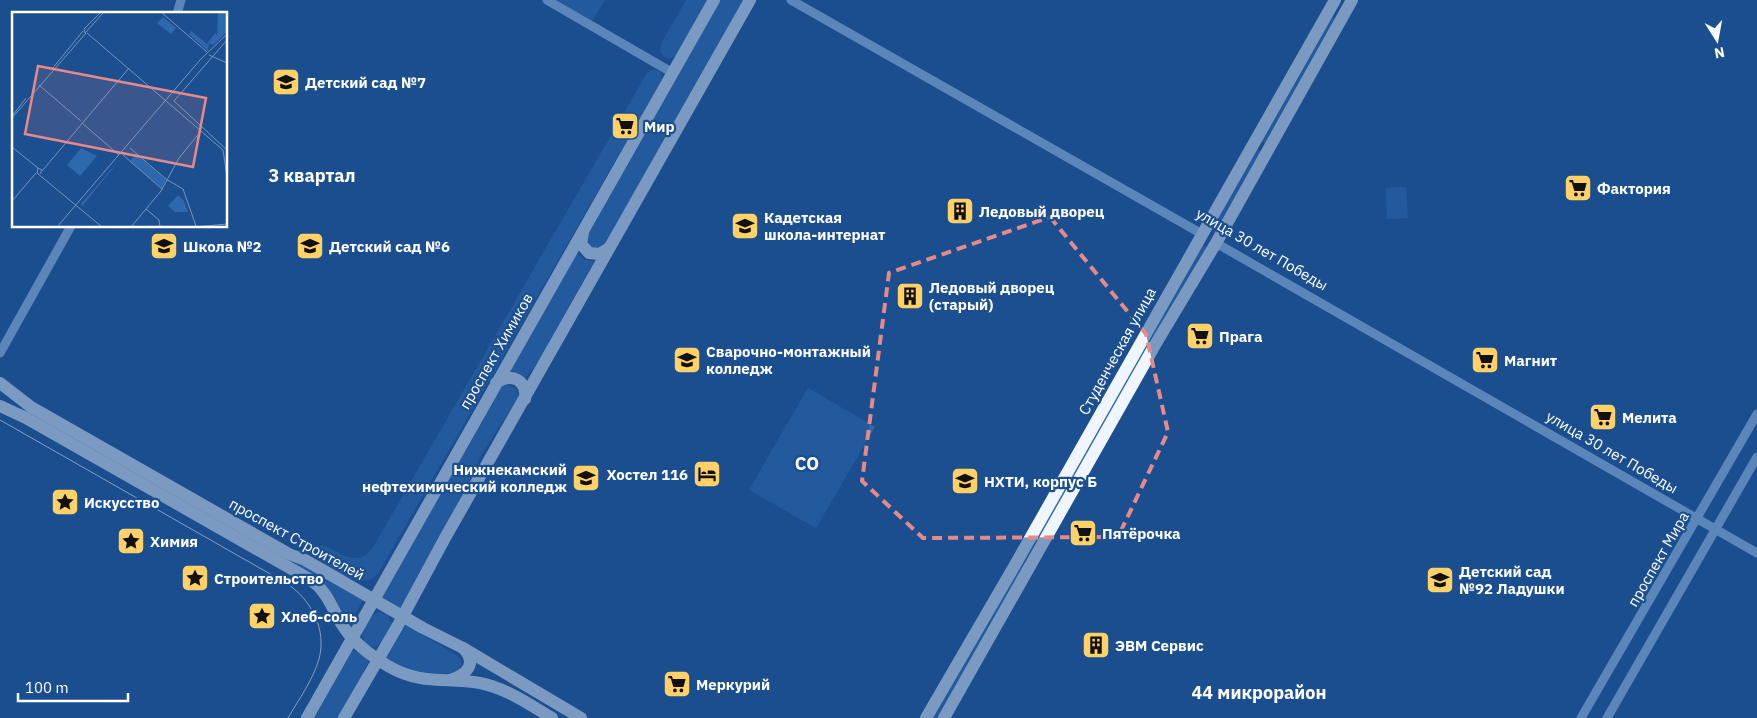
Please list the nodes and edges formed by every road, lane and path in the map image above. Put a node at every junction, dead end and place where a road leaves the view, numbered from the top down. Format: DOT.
graph roads {
  1 [pos="548,0"];
  2 [pos="714,0"];
  3 [pos="750,0"];
  4 [pos="791,0"];
  5 [pos="1335,0"];
  6 [pos="1352,0"];
  7 [pos="1326,17"];
  8 [pos="1338,24"];
  9 [pos="673,73"];
  10 [pos="1256,138"];
  11 [pos="1270,144"];
  12 [pos="70,228"];
  13 [pos="582,232"];
  14 [pos="1202,234"];
  15 [pos="1216,243"];
  16 [pos="610,247"];
  17 [pos="0,353"];
  18 [pos="496,383"];
  19 [pos="2,384"];
  20 [pos="524,399"];
  21 [pos="0,405"];
  22 [pos="1757,414"];
  23 [pos="1757,457"];
  24 [pos="1697,519"];
  25 [pos="1715,529"];
  26 [pos="1027,544"];
  27 [pos="1039,550"];
  28 [pos="1757,553"];
  29 [pos="1019,558"];
  30 [pos="1032,563"];
  31 [pos="374,600"];
  32 [pos="403,616"];
  33 [pos="352,638"];
  34 [pos="463,648"];
  35 [pos="378,659"];
  36 [pos="501,671"];
  37 [pos="405,674"];
  38 [pos="446,681"];
  39 [pos="366,682"];
  40 [pos="493,686"];
  41 [pos="307,718"];
  42 [pos="344,718"];
  43 [pos="552,718"];
  44 [pos="581,718"];
  45 [pos="926,718"];
  46 [pos="944,718"];
  47 [pos="1581,718"];
  48 [pos="1607,718"];
  1 -- 9 [label="street"];
  2 -- 9 [label="main road, проспект Химиков"];
  3 -- 16 [label="main road"];
  4 -- 14 [label="street, улица 30 лет Победы"];
  5 -- 7 [label="main road, Студенческая улица"];
  6 -- 8 [label="main road, Студенческая улица"];
  7 -- 8 [label="main road"];
  7 -- 10 [label="main road, Студенческая улица"];
  8 -- 11 [label="main road, Студенческая улица"];
  9 -- 13 [label="main road, проспект Химиков"];
  10 -- 11 [label="main road"];
  10 -- 14 [label="main road, Студенческая улица"];
  11 -- 15 [label="main road, Студенческая улица"];
  12 -- 17 [label="street"];
  13 -- 16 [label="main road"];
  13 -- 18 [label="main road, проспект Химиков"];
  14 -- 15 [label="main road, улица 30 лет Победы"];
  14 -- 26 [label="main road, Студенческая улица"];
  15 -- 24 [label="street, улица 30 лет Победы"];
  15 -- 27 [label="main road, Студенческая улица"];
  16 -- 20 [label="main road"];
  18 -- 20 [label="main road"];
  18 -- 31 [label="main road, проспект Химиков"];
  19 -- 21 [label="main road"];
  19 -- 31 [label="main road, проспект Строителей"];
  20 -- 32 [label="main road"];
  21 -- 33 [label="main road, проспект Строителей"];
  22 -- 24 [label="street, проспект Мира"];
  23 -- 25 [label="street"];
  24 -- 25 [label="street, улица 30 лет Победы"];
  24 -- 47 [label="street, проспект Мира"];
  25 -- 28 [label="street, улица 30 лет Победы"];
  25 -- 48 [label="street"];
  26 -- 27 [label="main road"];
  26 -- 29 [label="main road, Студенческая улица"];
  27 -- 30 [label="main road, Студенческая улица"];
  29 -- 30 [label="main road"];
  29 -- 45 [label="main road, Студенческая улица"];
  30 -- 46 [label="main road, Студенческая улица"];
  31 -- 32 [label="main road, проспект Строителей"];
  31 -- 33 [label="main road, проспект Химиков"];
  32 -- 34 [label="main road, проспект Строителей"];
  32 -- 35 [label="main road"];
  33 -- 35 [label="main road, проспект Строителей"];
  33 -- 41 [label="main road, проспект Химиков"];
  34 -- 36 [label="main road, проспект Строителей"];
  34 -- 38 [label="main road"];
  35 -- 37 [label="main road, проспект Строителей"];
  35 -- 39 [label="main road"];
  36 -- 40 [label="main road"];
  36 -- 44 [label="main road, проспект Строителей"];
  37 -- 38 [label="main road, проспект Строителей"];
  37 -- 39 [label="main road"];
  38 -- 40 [label="main road, проспект Строителей"];
  39 -- 42 [label="main road"];
  40 -- 43 [label="main road, проспект Строителей"];
}
